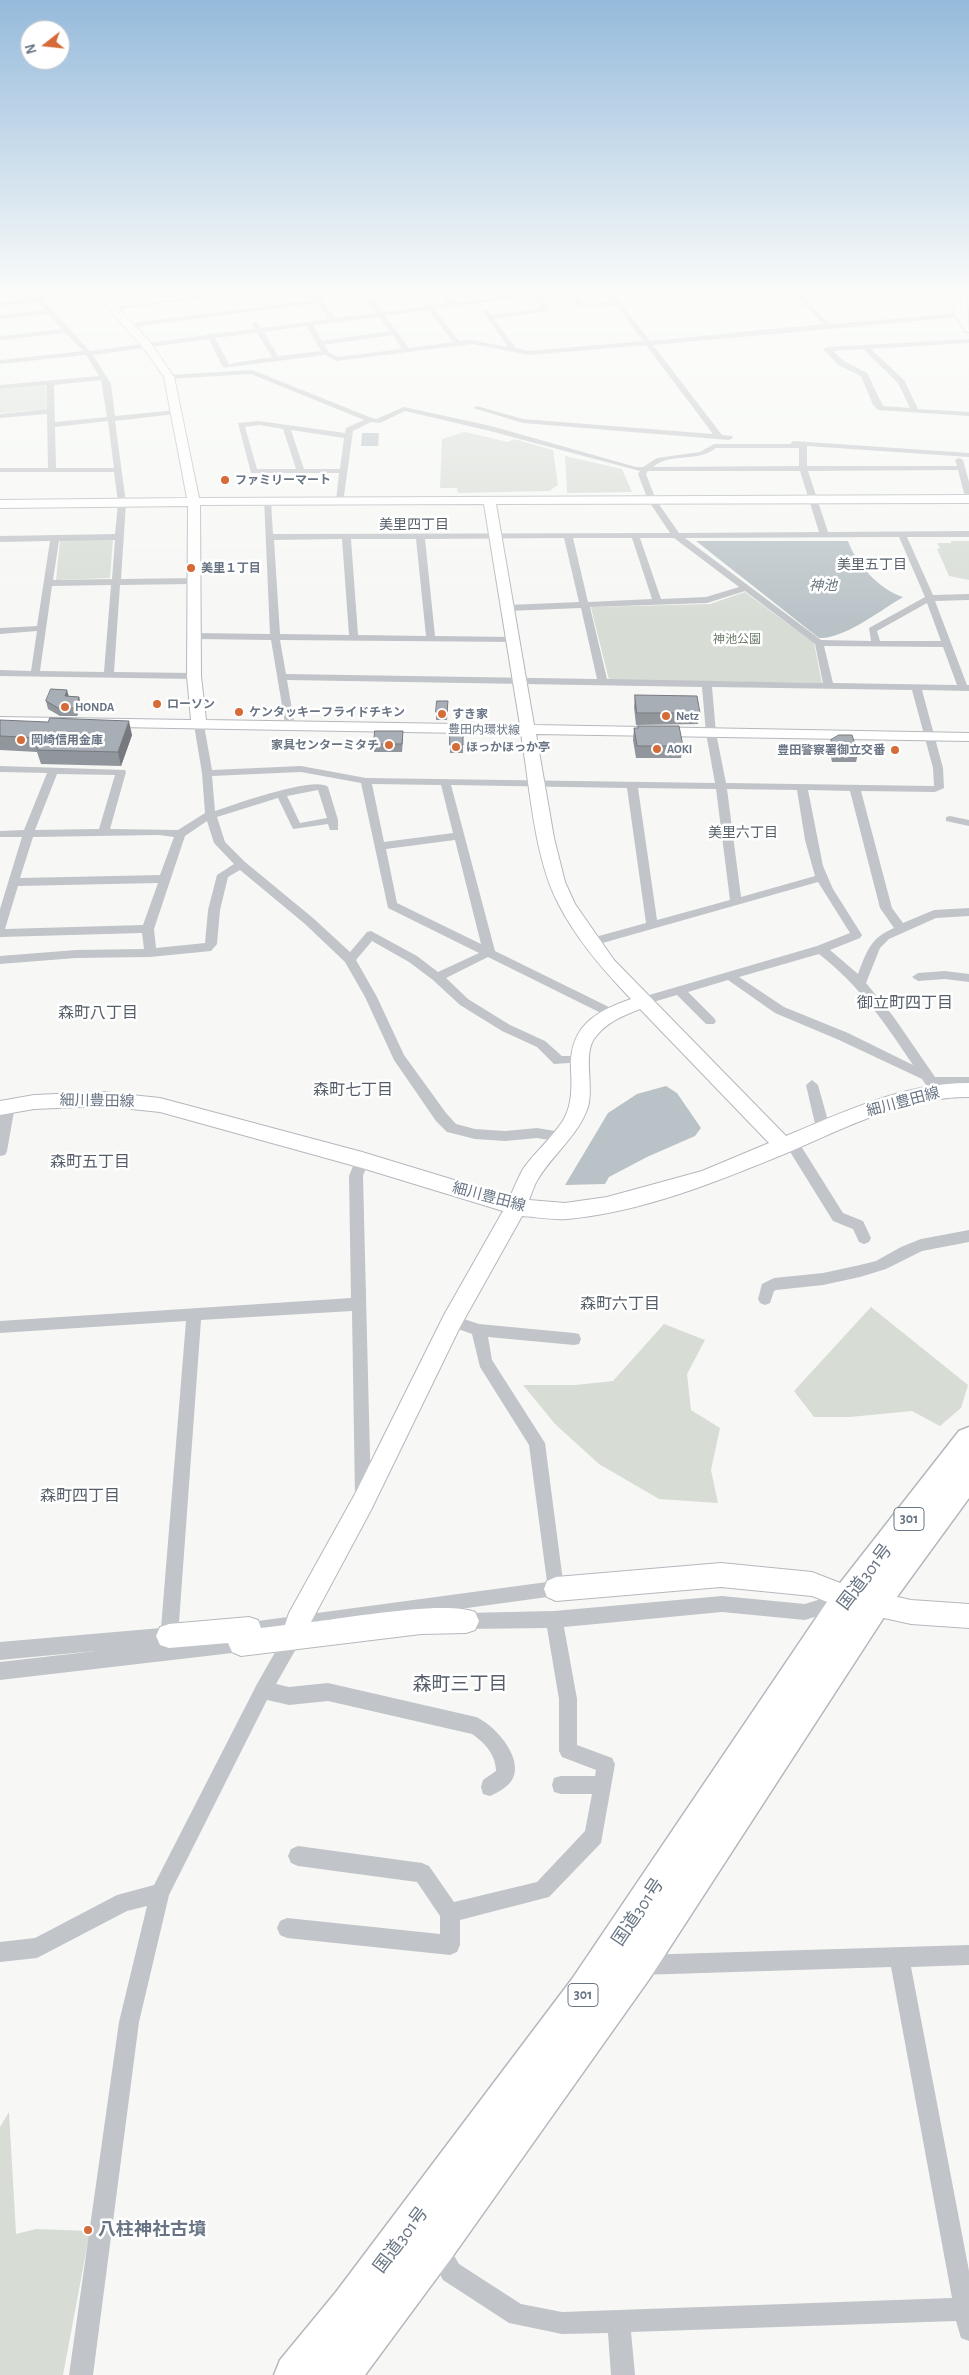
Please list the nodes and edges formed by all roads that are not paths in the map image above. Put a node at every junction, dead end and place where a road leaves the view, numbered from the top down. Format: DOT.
graph roads {
  1 [pos="51,401"];
  2 [pos="109,401"];
  3 [pos="174,401"];
  4 [pos="323,401"];
  5 [pos="692,401"];
  6 [pos="875,401"];
  7 [pos="910,401"];
  8 [pos="477,408"];
  9 [pos="51,411"];
  10 [pos="915,411"];
  11 [pos="176,412"];
  12 [pos="969,414"];
  13 [pos="0,416"];
  14 [pos="112,419"];
  15 [pos="370,420"];
  16 [pos="52,425"];
  17 [pos="286,426"];
  18 [pos="348,436"];
  19 [pos="719,437"];
  20 [pos="803,445"];
  21 [pos="958,454"];
  22 [pos="969,455"];
  23 [pos="961,468"];
  24 [pos="645,469"];
  25 [pos="803,469"];
  26 [pos="0,470"];
  27 [pos="52,470"];
  28 [pos="118,470"];
  29 [pos="301,471"];
  30 [pos="343,471"];
  31 [pos="969,498"];
  32 [pos="813,499"];
  33 [pos="489,500"];
  34 [pos="652,500"];
  35 [pos="194,501"];
  36 [pos="267,501"];
  37 [pos="340,501"];
  38 [pos="122,502"];
  39 [pos="0,504"];
  40 [pos="824,534"];
  41 [pos="902,534"];
  42 [pos="969,534"];
  43 [pos="635,535"];
  44 [pos="676,535"];
  45 [pos="346,536"];
  46 [pos="420,536"];
  47 [pos="494,536"];
  48 [pos="568,536"];
  49 [pos="119,537"];
  50 [pos="270,537"];
  51 [pos="55,538"];
  52 [pos="0,539"];
  53 [pos="194,581"];
  54 [pos="117,582"];
  55 [pos="49,583"];
  56 [pos="745,588"];
  57 [pos="969,597"];
  58 [pos="930,598"];
  59 [pos="657,602"];
  60 [pos="586,605"];
  61 [pos="508,608"];
  62 [pos="43,628"];
  63 [pos="0,630"];
  64 [pos="194,636"];
  65 [pos="275,638"];
  66 [pos="354,638"];
  67 [pos="431,640"];
  68 [pos="513,640"];
  69 [pos="819,643"];
  70 [pos="876,643"];
  71 [pos="947,644"];
  72 [pos="0,673"];
  73 [pos="36,673"];
  74 [pos="109,675"];
  75 [pos="194,676"];
  76 [pos="283,677"];
  77 [pos="520,681"];
  78 [pos="604,683"];
  79 [pos="707,684"];
  80 [pos="829,686"];
  81 [pos="916,687"];
  82 [pos="966,688"];
  83 [pos="1,724"];
  84 [pos="199,725"];
  85 [pos="290,727"];
  86 [pos="529,730"];
  87 [pos="711,733"];
  88 [pos="928,736"];
  89 [pos="969,737"];
  90 [pos="0,769"];
  91 [pos="53,771"];
  92 [pos="207,773"];
  93 [pos="366,781"];
  94 [pos="444,782"];
  95 [pos="535,783"];
  96 [pos="632,786"];
  97 [pos="722,787"];
  98 [pos="802,788"];
  99 [pos="855,789"];
  100 [pos="282,794"];
  101 [pos="210,815"];
  102 [pos="950,819"];
  103 [pos="969,823"];
  104 [pos="104,832"];
  105 [pos="0,834"];
  106 [pos="28,834"];
  107 [pos="180,834"];
  108 [pos="458,836"];
  109 [pos="380,846"];
  110 [pos="241,865"];
  111 [pos="164,878"];
  112 [pos="820,878"];
  113 [pos="15,882"];
  114 [pos="736,902"];
  115 [pos="969,912"];
  116 [pos="652,925"];
  117 [pos="0,928"];
  118 [pos="900,928"];
  119 [pos="148,929"];
  120 [pos="0,933"];
  121 [pos="592,942"];
  122 [pos="821,949"];
  123 [pos="489,951"];
  124 [pos="150,953"];
  125 [pos="0,960"];
  126 [pos="350,960"];
  127 [pos="730,976"];
  128 [pos="437,977"];
  129 [pos="918,977"];
  130 [pos="969,978"];
  131 [pos="860,984"];
  132 [pos="680,991"];
  133 [pos="643,1001"];
  134 [pos="611,1013"];
  135 [pos="710,1021"];
  136 [pos="580,1059"];
  137 [pos="927,1076"];
  138 [pos="969,1082"];
  139 [pos="812,1085"];
  140 [pos="969,1090"];
  141 [pos="4,1107"];
  142 [pos="824,1128"];
  143 [pos="562,1137"];
  144 [pos="787,1144"];
  145 [pos="0,1152"];
  146 [pos="362,1160"];
  147 [pos="516,1207"];
  148 [pos="969,1236"];
  149 [pos="864,1238"];
  150 [pos="765,1300"];
  151 [pos="359,1304"];
  152 [pos="194,1315"];
  153 [pos="452,1321"];
  154 [pos="0,1327"];
  155 [pos="479,1330"];
  156 [pos="574,1339"];
  157 [pos="969,1440"];
  158 [pos="969,1474"];
  159 [pos="363,1502"];
  160 [pos="556,1589"];
  161 [pos="861,1601"];
  162 [pos="969,1616"];
  163 [pos="554,1619"];
  164 [pos="466,1621"];
  165 [pos="296,1629"];
  166 [pos="169,1636"];
  167 [pos="245,1636"];
  168 [pos="0,1651"];
  169 [pos="0,1671"];
  170 [pos="263,1690"];
  171 [pos="603,1784"];
  172 [pos="561,1785"];
  173 [pos="490,1787"];
  174 [pos="298,1856"];
  175 [pos="160,1893"];
  176 [pos="450,1913"];
  177 [pos="287,1928"];
  178 [pos="0,1952"];
  179 [pos="969,1955"];
  180 [pos="899,1958"];
  181 [pos="636,1966"];
  182 [pos="436,2246"];
  183 [pos="968,2316"];
  184 [pos="619,2322"];
  185 [pos="81,2375"];
  186 [pos="295,2375"];
  187 [pos="339,2375"];
  188 [pos="623,2375"];
  1 -- 9 [label="street"];
  2 -- 14 [label="street"];
  3 -- 11 [label="street"];
  4 -- 15 [label="street"];
  5 -- 19 [label="street"];
  6 -- 10 [label="street"];
  7 -- 10 [label="street"];
  8 -- 19 [label="street"];
  9 -- 13 [label="street"];
  9 -- 16 [label="street"];
  10 -- 12 [label="street"];
  11 -- 14 [label="street"];
  11 -- 35 [label="street"];
  14 -- 16 [label="street"];
  14 -- 28 [label="street"];
  15 -- 18 [label="street"];
  15 -- 24 [label="street"];
  16 -- 27 [label="street"];
  17 -- 18 [label="street"];
  17 -- 29 [label="street"];
  17 -- 29 [label="street"];
  18 -- 30 [label="street"];
  19 -- 20 [label="street"];
  20 -- 21 [label="street"];
  20 -- 24 [label="street"];
  20 -- 25 [label="street"];
  21 -- 22 [label="street"];
  21 -- 23 [label="street"];
  23 -- 25 [label="street"];
  23 -- 31 [label="street"];
  24 -- 25 [label="street"];
  24 -- 34 [label="street"];
  25 -- 32 [label="street"];
  26 -- 27 [label="street"];
  27 -- 28 [label="street"];
  28 -- 38 [label="street"];
  29 -- 30 [label="street"];
  30 -- 37 [label="street"];
  31 -- 32 [label="street"];
  32 -- 34 [label="street"];
  32 -- 40 [label="street"];
  33 -- 34 [label="street"];
  33 -- 37 [label="street"];
  33 -- 47 [label="street"];
  34 -- 44 [label="street"];
  35 -- 36 [label="street"];
  35 -- 38 [label="street"];
  35 -- 53 [label="street"];
  36 -- 37 [label="street"];
  36 -- 50 [label="street"];
  38 -- 39 [label="street"];
  38 -- 49 [label="street"];
  40 -- 41 [label="street"];
  40 -- 44 [label="street"];
  41 -- 42 [label="street"];
  41 -- 58 [label="street"];
  43 -- 44 [label="street"];
  43 -- 48 [label="street"];
  43 -- 59 [label="street"];
  44 -- 56 [label="street"];
  45 -- 46 [label="street"];
  45 -- 50 [label="street"];
  45 -- 66 [label="street"];
  46 -- 47 [label="street"];
  46 -- 67 [label="street"];
  47 -- 48 [label="street"];
  47 -- 61 [label="street"];
  48 -- 60 [label="street"];
  49 -- 51 [label="street"];
  49 -- 54 [label="street"];
  50 -- 65 [label="street"];
  51 -- 52 [label="street"];
  51 -- 55 [label="street"];
  53 -- 54 [label="street"];
  53 -- 64 [label="street"];
  54 -- 55 [label="street"];
  54 -- 74 [label="street"];
  55 -- 62 [label="street"];
  56 -- 59 [label="street"];
  56 -- 69 [label="street"];
  57 -- 58 [label="street"];
  58 -- 70 [label="street"];
  58 -- 71 [label="street"];
  59 -- 60 [label="street"];
  60 -- 61 [label="street"];
  60 -- 78 [label="street"];
  61 -- 68 [label="street"];
  62 -- 63 [label="street"];
  62 -- 73 [label="street"];
  64 -- 65 [label="street"];
  64 -- 75 [label="street"];
  65 -- 66 [label="street"];
  65 -- 76 [label="street"];
  66 -- 67 [label="street"];
  67 -- 68 [label="street"];
  68 -- 77 [label="street"];
  69 -- 70 [label="street"];
  69 -- 80 [label="street"];
  70 -- 71 [label="street"];
  71 -- 82 [label="street"];
  72 -- 73 [label="street"];
  73 -- 74 [label="street"];
  74 -- 75 [label="street"];
  75 -- 84 [label="street"];
  76 -- 77 [label="street"];
  76 -- 85 [label="street"];
  77 -- 78 [label="street"];
  77 -- 86 [label="street"];
  78 -- 79 [label="street"];
  79 -- 80 [label="street"];
  79 -- 87 [label="street"];
  80 -- 81 [label="street"];
  81 -- 82 [label="street"];
  81 -- 88 [label="street"];
  83 -- 84 [label="street, 豊田内環状線"];
  84 -- 85 [label="street, 豊田内環状線"];
  84 -- 92 [label="street"];
  85 -- 86 [label="street, 豊田内環状線"];
  86 -- 87 [label="street, 豊田内環状線"];
  86 -- 95 [label="street"];
  87 -- 88 [label="street, 豊田内環状線"];
  87 -- 97 [label="street"];
  88 -- 89 [label="street, 豊田内環状線"];
  88 -- 99 [label="street"];
  90 -- 91 [label="street"];
  91 -- 104 [label="street"];
  91 -- 106 [label="street"];
  92 -- 93 [label="street"];
  92 -- 101 [label="street"];
  93 -- 94 [label="street"];
  93 -- 109 [label="street"];
  94 -- 95 [label="street"];
  94 -- 108 [label="street"];
  95 -- 96 [label="street"];
  95 -- 121 [label="street"];
  96 -- 97 [label="street"];
  96 -- 116 [label="street"];
  97 -- 98 [label="street"];
  97 -- 114 [label="street"];
  98 -- 99 [label="street"];
  98 -- 112 [label="street"];
  99 -- 118 [label="street"];
  100 -- 100 [label="street"];
  100 -- 101 [label="street"];
  101 -- 107 [label="street"];
  101 -- 110 [label="street"];
  102 -- 103 [label="street"];
  104 -- 106 [label="street"];
  104 -- 107 [label="street"];
  105 -- 106 [label="street"];
  106 -- 113 [label="street"];
  107 -- 111 [label="street"];
  108 -- 109 [label="street"];
  108 -- 123 [label="street"];
  109 -- 123 [label="street"];
  110 -- 124 [label="street"];
  110 -- 126 [label="street"];
  111 -- 113 [label="street"];
  111 -- 119 [label="street"];
  112 -- 114 [label="street"];
  112 -- 122 [label="street"];
  113 -- 117 [label="street"];
  114 -- 116 [label="street"];
  115 -- 118 [label="street"];
  116 -- 121 [label="street"];
  118 -- 131 [label="street"];
  119 -- 120 [label="street"];
  119 -- 124 [label="street"];
  121 -- 133 [label="street"];
  122 -- 127 [label="street"];
  122 -- 131 [label="street"];
  123 -- 128 [label="street"];
  123 -- 134 [label="street"];
  124 -- 125 [label="street"];
  126 -- 128 [label="street"];
  126 -- 143 [label="street"];
  127 -- 132 [label="street"];
  127 -- 137 [label="street"];
  128 -- 136 [label="street"];
  129 -- 130 [label="street"];
  131 -- 137 [label="street"];
  132 -- 133 [label="street"];
  132 -- 135 [label="street"];
  133 -- 134 [label="street"];
  133 -- 144 [label="street"];
  134 -- 136 [label="street"];
  136 -- 143 [label="street"];
  137 -- 138 [label="street"];
  139 -- 142 [label="street"];
  140 -- 142 [label="street, 細川豊田線"];
  141 -- 145 [label="street"];
  141 -- 146 [label="street, 細川豊田線"];
  142 -- 144 [label="street, 細川豊田線"];
  143 -- 147 [label="street"];
  144 -- 147 [label="street, 細川豊田線"];
  144 -- 149 [label="street"];
  146 -- 147 [label="street, 細川豊田線"];
  146 -- 151 [label="street"];
  147 -- 153 [label="street"];
  148 -- 150 [label="street"];
  151 -- 152 [label="street"];
  151 -- 159 [label="street"];
  152 -- 154 [label="street"];
  152 -- 166 [label="street"];
  153 -- 155 [label="street"];
  153 -- 159 [label="street"];
  155 -- 156 [label="street"];
  155 -- 160 [label="street"];
  157 -- 161 [label="highway, 国道301号 / 301"];
  158 -- 161 [label="highway, 国道301号 / 301"];
  159 -- 165 [label="street"];
  160 -- 161 [label="street"];
  160 -- 165 [label="street"];
  161 -- 162 [label="street"];
  161 -- 163 [label="street"];
  161 -- 181 [label="highway, 国道301号 / 301"];
  161 -- 186 [label="highway, 国道301号 / 301"];
  163 -- 164 [label="street"];
  163 -- 171 [label="street"];
  164 -- 165 [label="street"];
  165 -- 167 [label="street"];
  165 -- 170 [label="street"];
  166 -- 167 [label="street"];
  166 -- 168 [label="street"];
  167 -- 169 [label="street"];
  170 -- 173 [label="street"];
  170 -- 175 [label="street"];
  171 -- 172 [label="street"];
  171 -- 176 [label="street"];
  174 -- 176 [label="street"];
  175 -- 178 [label="street"];
  175 -- 185 [label="street"];
  176 -- 177 [label="street"];
  179 -- 180 [label="street"];
  180 -- 181 [label="street"];
  180 -- 183 [label="street"];
  181 -- 182 [label="highway, 国道301号 / 301"];
  182 -- 184 [label="street"];
  182 -- 187 [label="highway, 国道301号 / 301"];
  183 -- 184 [label="street"];
  184 -- 188 [label="street"];
}
